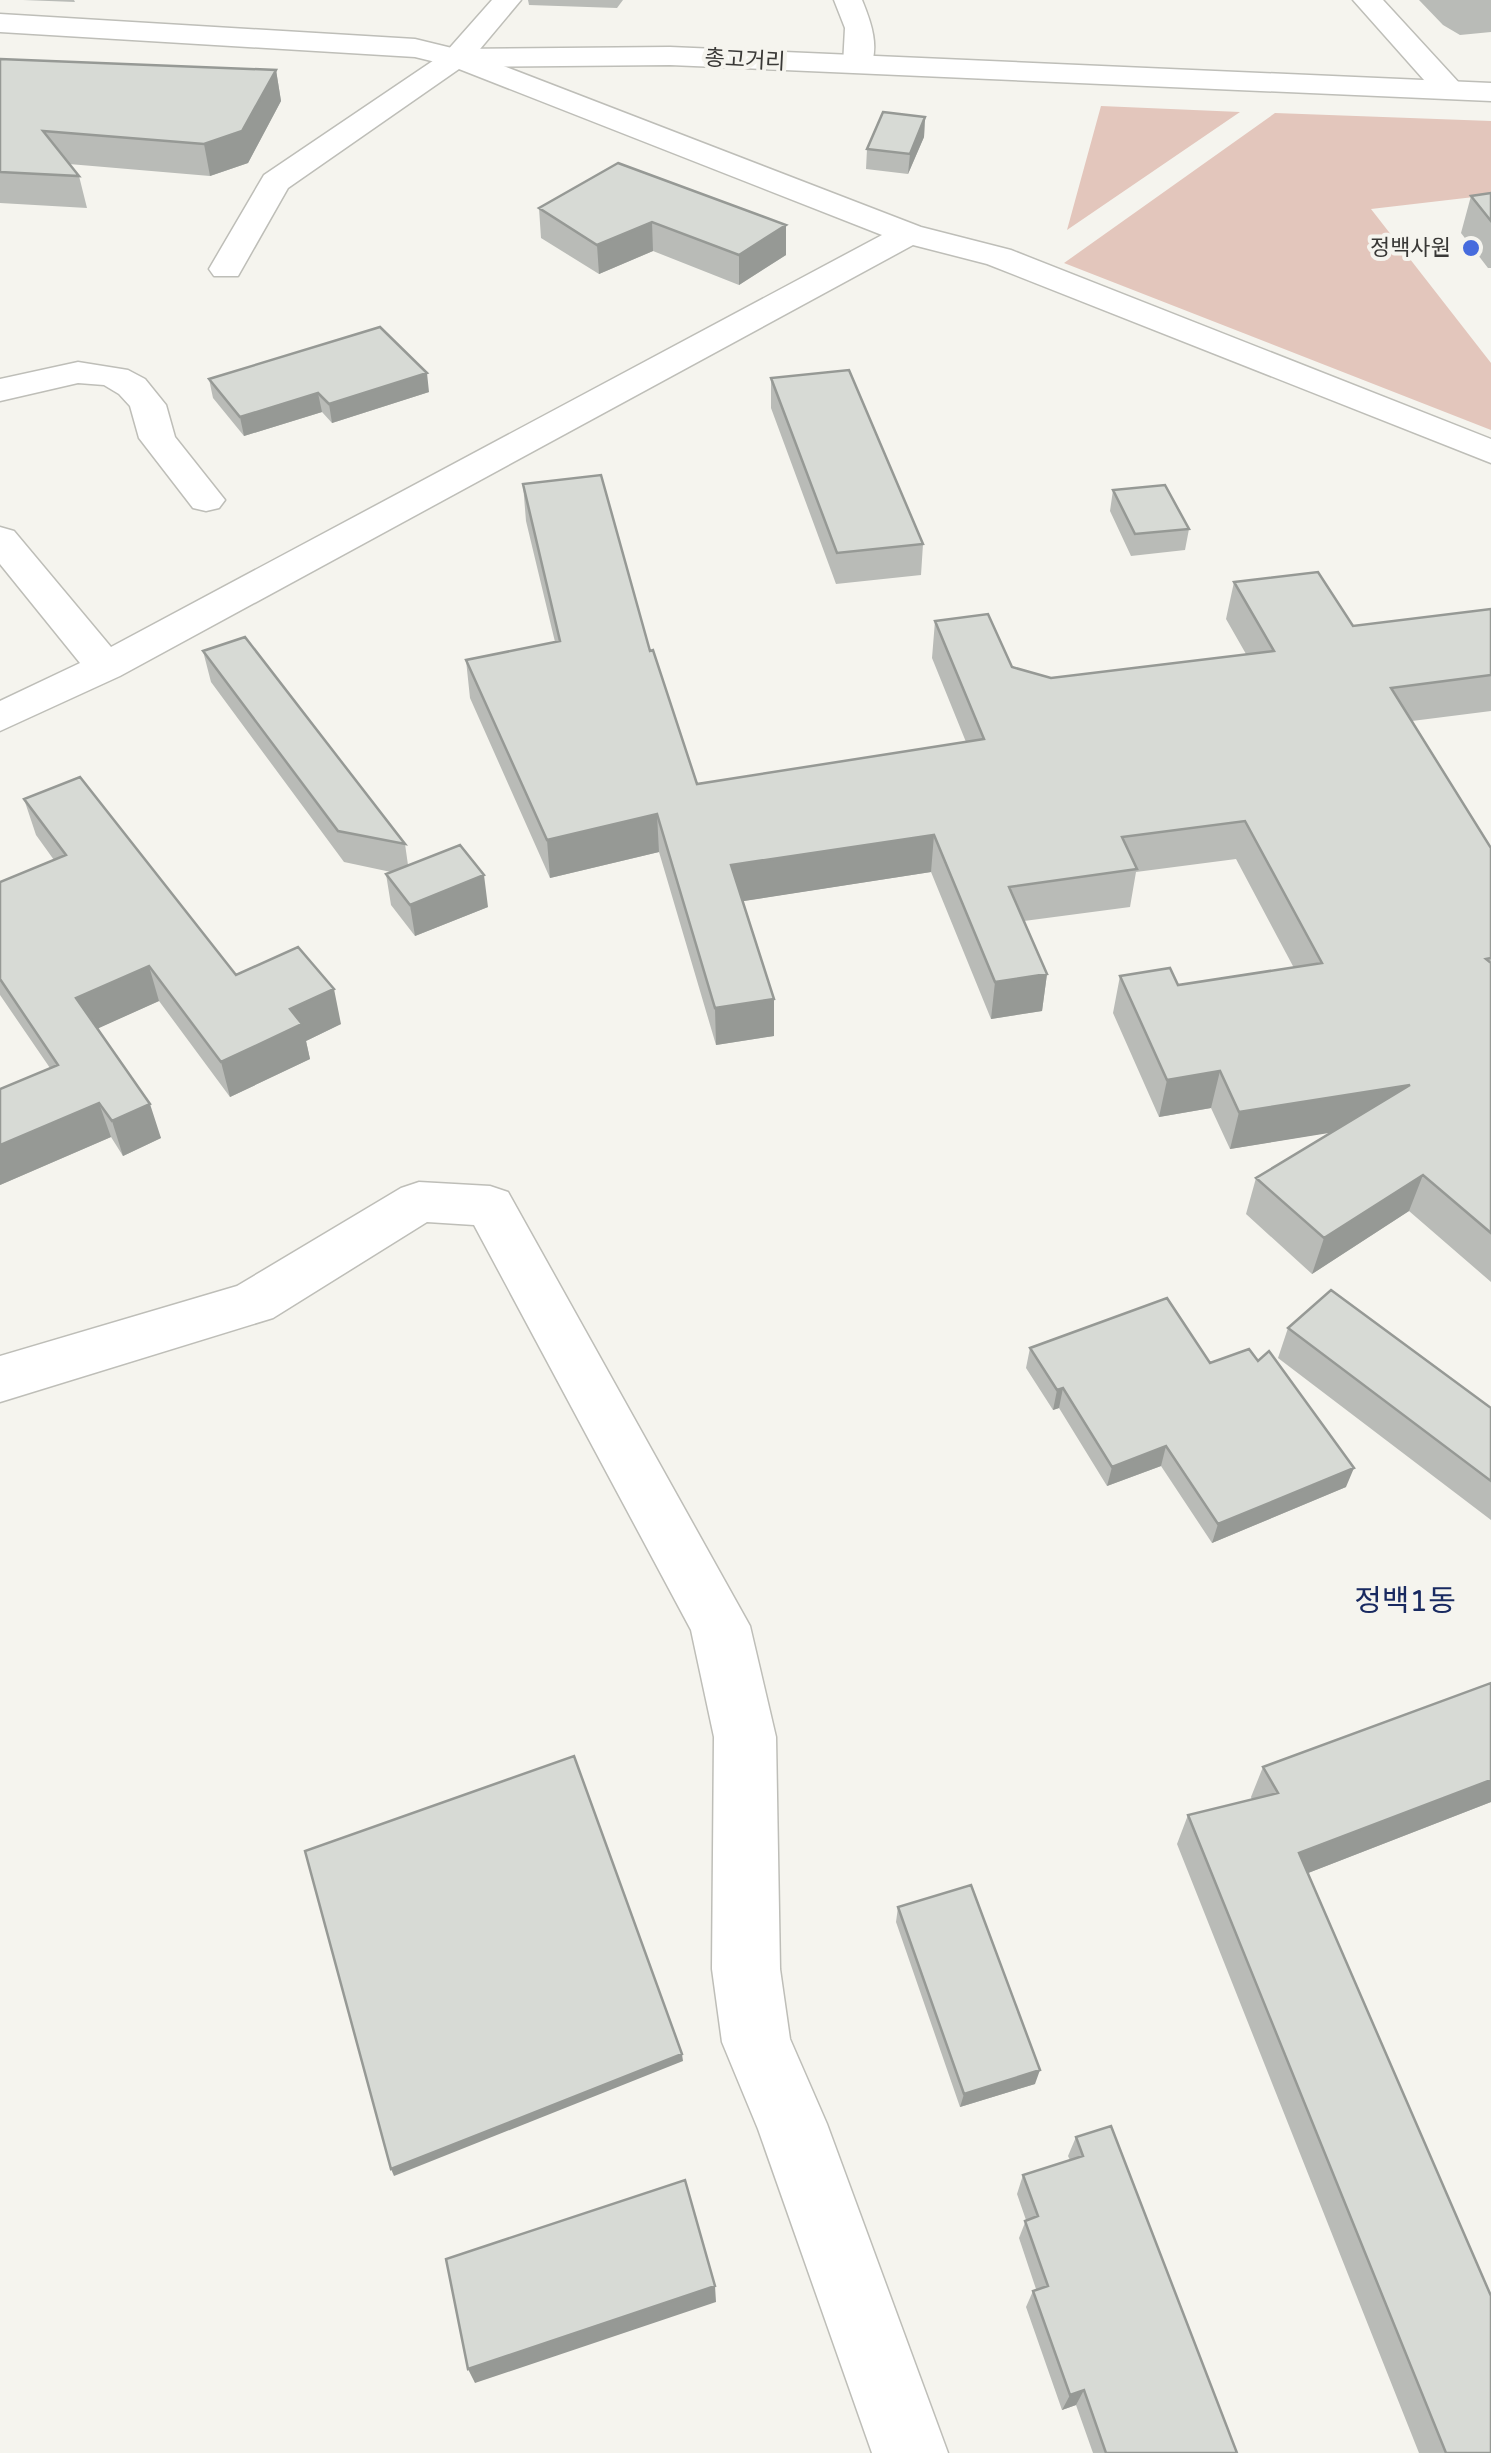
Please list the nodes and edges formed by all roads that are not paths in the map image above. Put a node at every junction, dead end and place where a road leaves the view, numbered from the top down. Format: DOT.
graph roads {
  1 [pos="507,0"];
  2 [pos="848,0"];
  3 [pos="1367,0"];
  4 [pos="0,24"];
  5 [pos="456,58"];
  6 [pos="858,65"];
  7 [pos="1451,92"];
  8 [pos="1491,92"];
  9 [pos="909,234"];
  10 [pos="226,269"];
  11 [pos="0,390"];
  12 [pos="1491,452"];
  13 [pos="206,500"];
  14 [pos="0,539"];
  15 [pos="105,667"];
  16 [pos="0,718"];
  17 [pos="0,1379"];
  18 [pos="910,2453"];
  1 -- 5 [label="street"];
  2 -- 6 [label="street"];
  3 -- 7 [label="street"];
  4 -- 5 [label="main road, 총고거리"];
  5 -- 6 [label="main road, 총고거리"];
  5 -- 9 [label="street"];
  5 -- 10 [label="street"];
  6 -- 7 [label="main road, 총고거리"];
  7 -- 8 [label="main road, 총고거리"];
  9 -- 12 [label="street"];
  9 -- 15 [label="street"];
  11 -- 13 [label="street"];
  14 -- 15 [label="street"];
  15 -- 16 [label="street"];
  17 -- 18 [label="street"];
}
